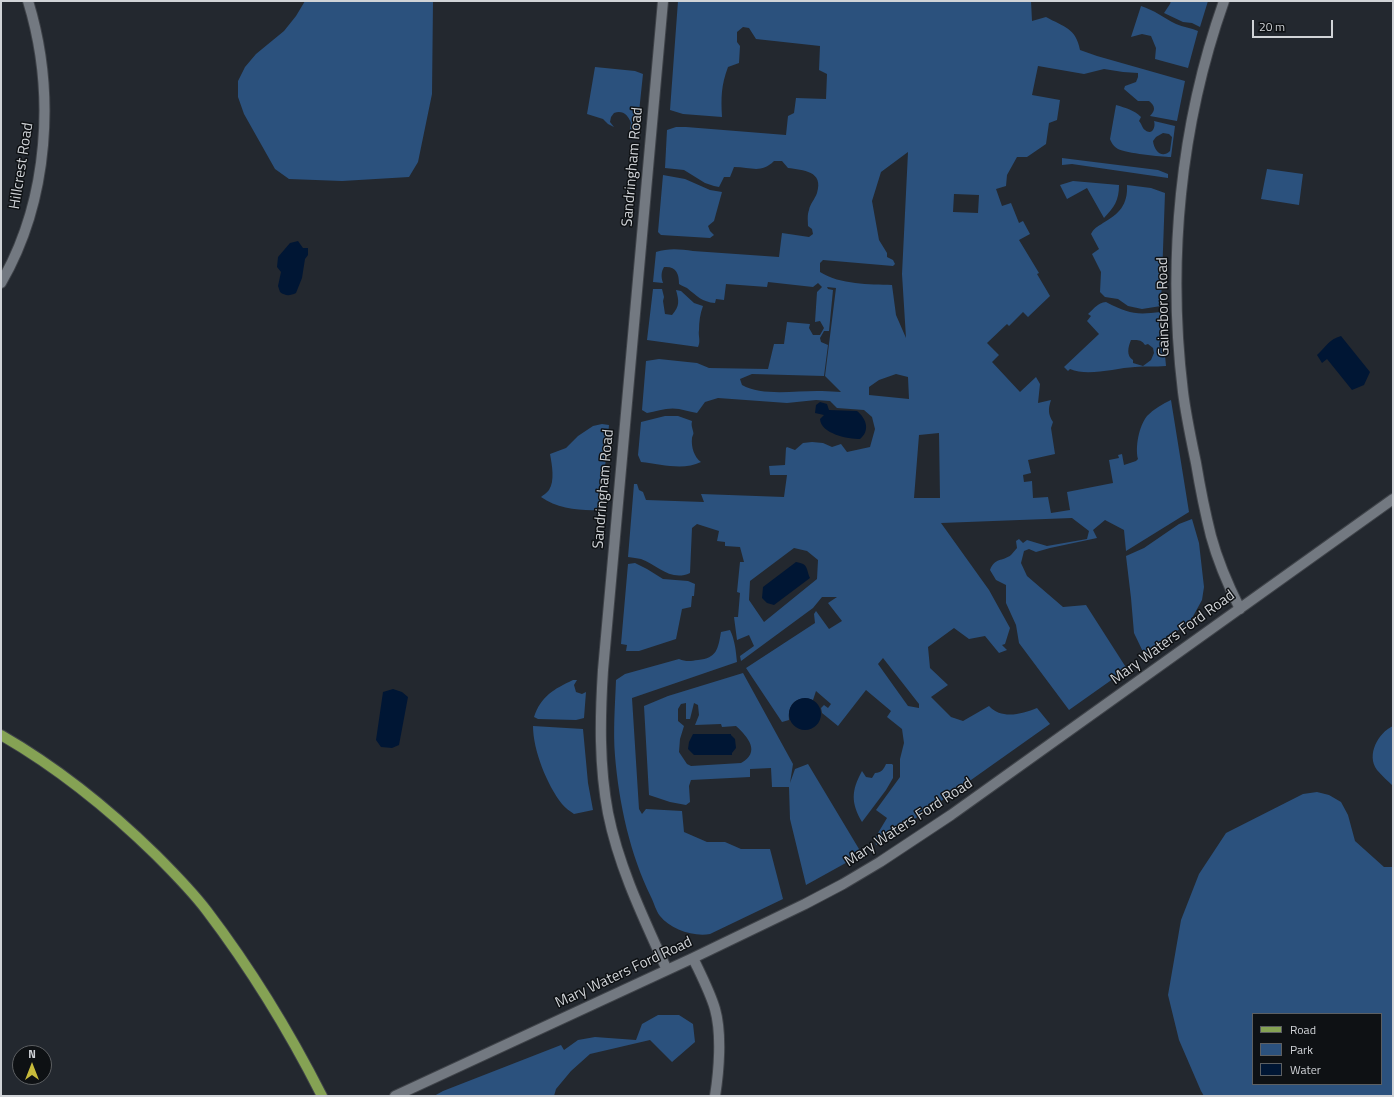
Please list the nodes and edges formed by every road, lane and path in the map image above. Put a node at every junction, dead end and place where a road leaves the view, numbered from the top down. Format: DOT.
graph roads {
  1 [pos="28,1"];
  2 [pos="663,1"];
  3 [pos="1224,1"];
  4 [pos="1,282"];
  5 [pos="1393,499"];
  6 [pos="1240,609"];
  7 [pos="1,735"];
  8 [pos="693,958"];
  9 [pos="667,970"];
  10 [pos="322,1096"];
  11 [pos="395,1096"];
  12 [pos="715,1096"];
  1 -- 4 [label="street, Hillcrest Road"];
  2 -- 9 [label="street, Sandringham Road"];
  3 -- 6 [label="street, Gainsboro Road"];
  5 -- 6 [label="street, Mary Waters Ford Road"];
  6 -- 8 [label="street, Mary Waters Ford Road"];
  7 -- 10 [label="main road"];
  8 -- 9 [label="street, Mary Waters Ford Road"];
  8 -- 12 [label="street"];
  9 -- 11 [label="street, Mary Waters Ford Road"];
}
